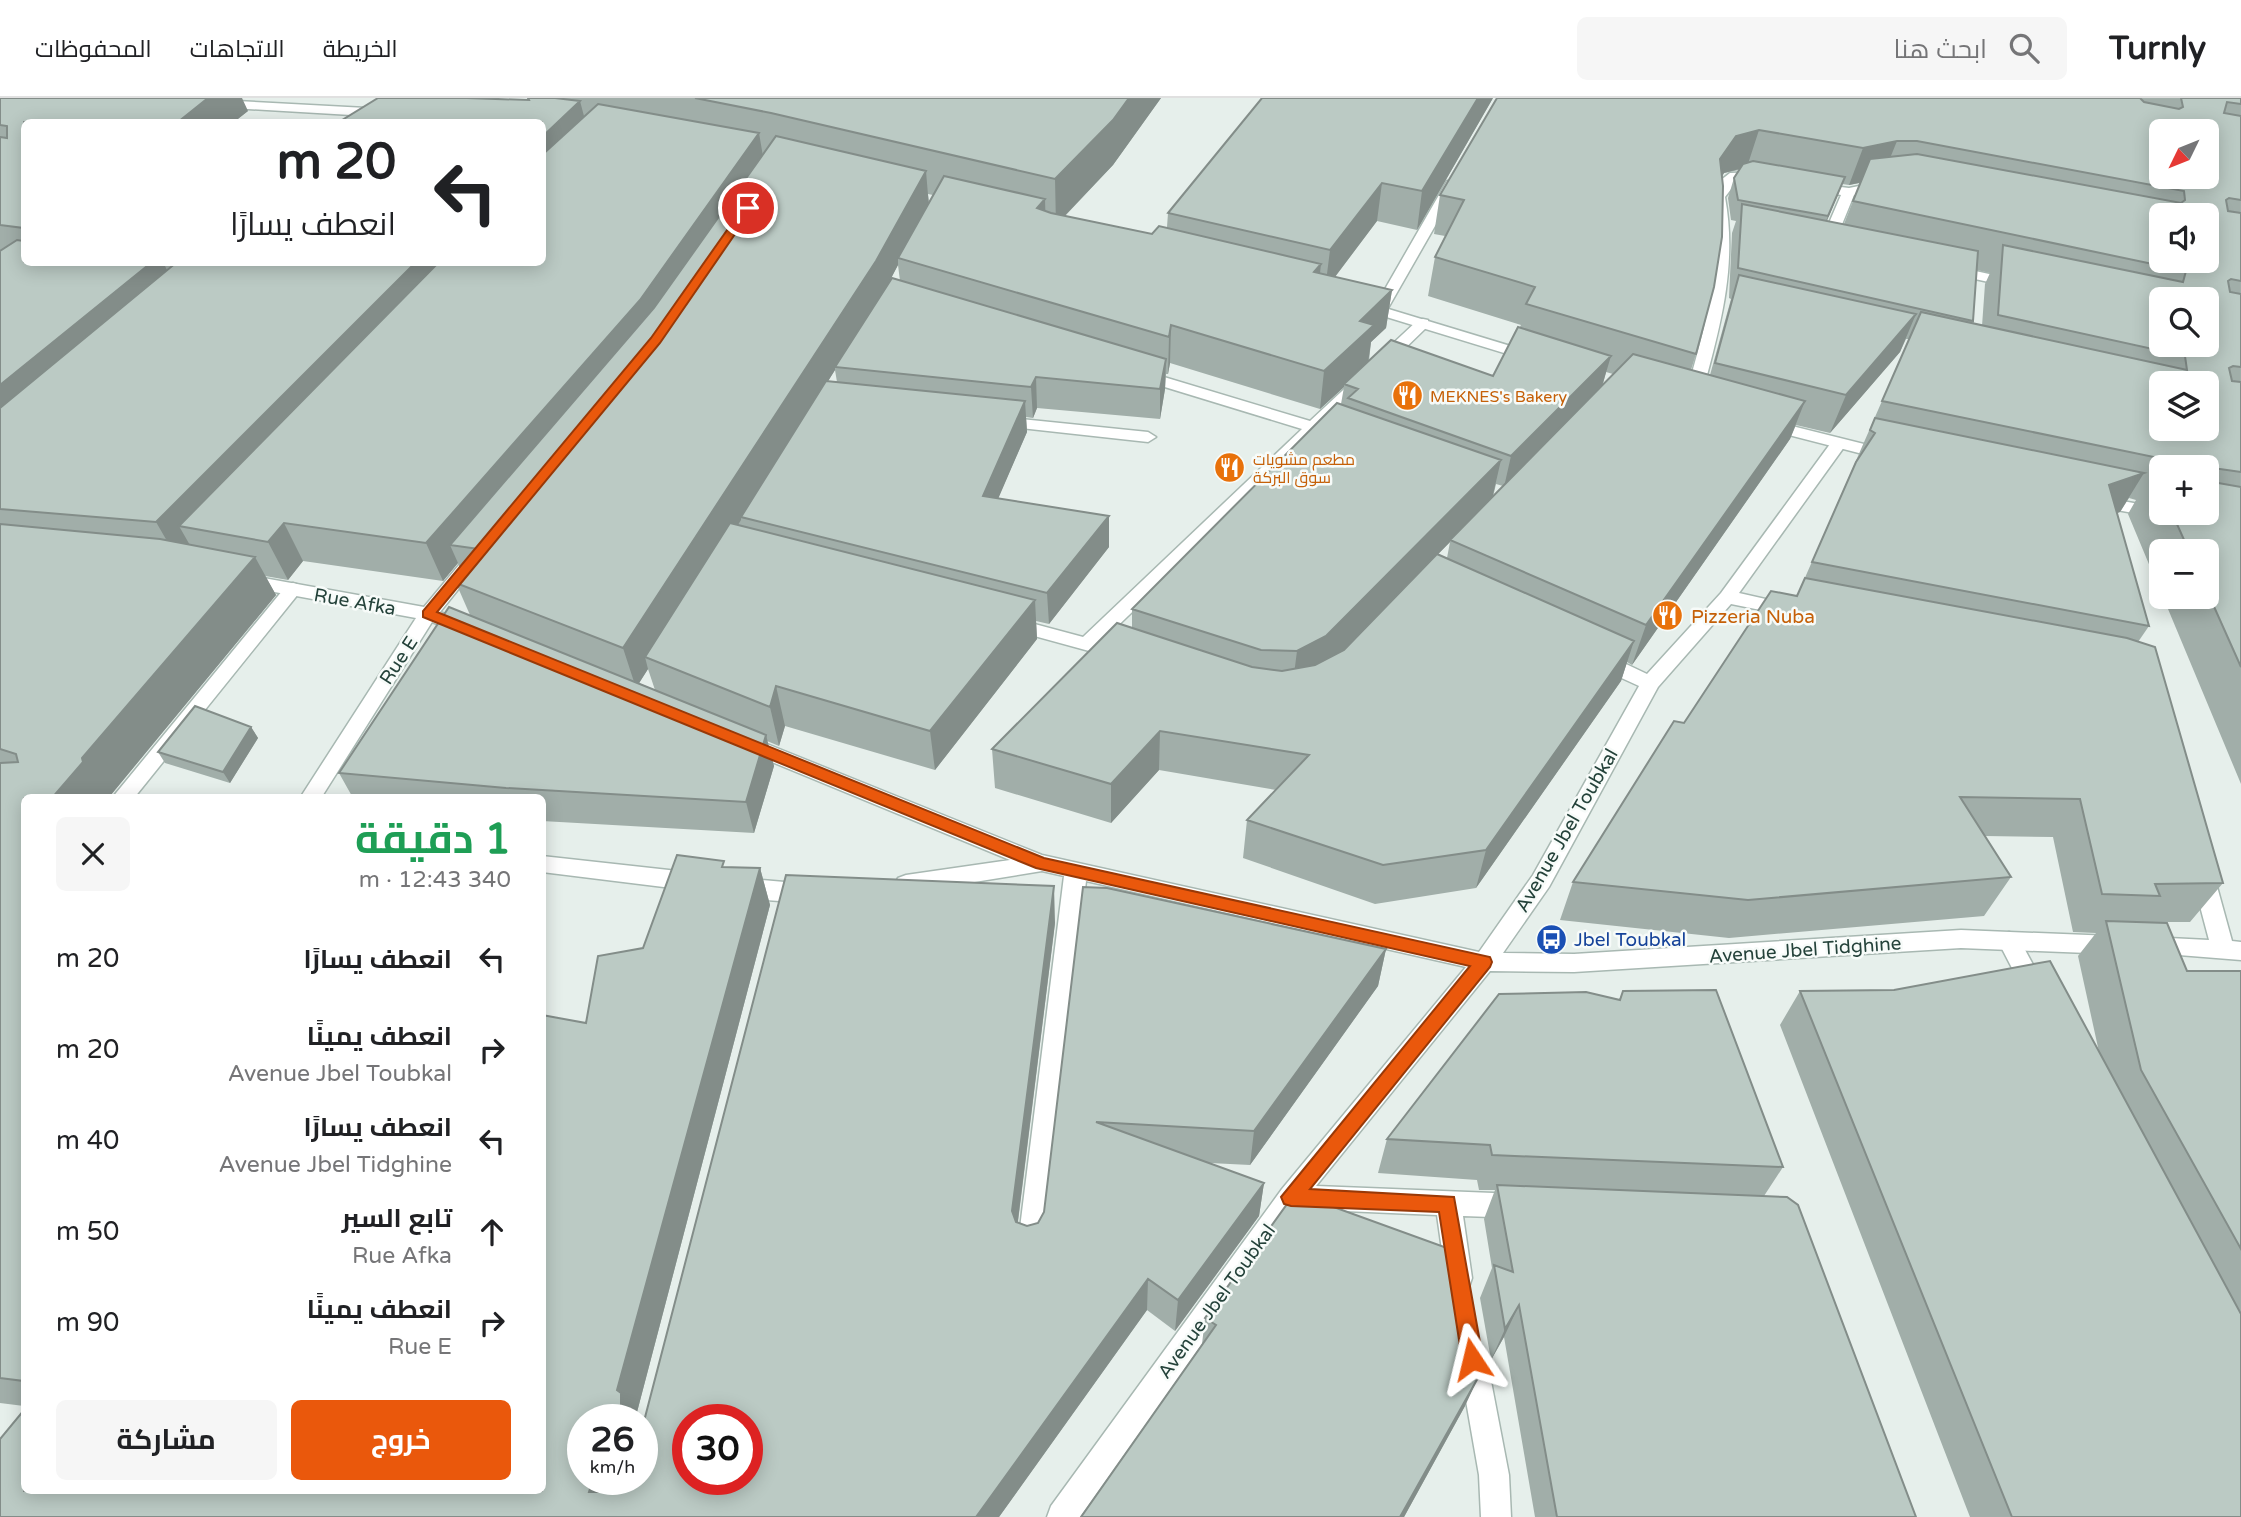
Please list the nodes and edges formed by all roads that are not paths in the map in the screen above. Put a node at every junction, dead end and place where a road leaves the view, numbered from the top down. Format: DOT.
graph roads {
  1 [pos="201,103"];
  2 [pos="401,113"];
  3 [pos="1462,165"];
  4 [pos="1776,179"];
  5 [pos="1800,183"];
  6 [pos="1902,185"];
  7 [pos="1849,192"];
  8 [pos="1827,244"];
  9 [pos="1935,267"];
  10 [pos="2029,286"];
  11 [pos="1353,303"];
  12 [pos="1380,310"];
  13 [pos="1423,323"];
  14 [pos="1552,363"];
  15 [pos="1128,371"];
  16 [pos="1691,405"];
  17 [pos="987,421"];
  18 [pos="1755,421"];
  19 [pos="1313,426"];
  20 [pos="1148,437"];
  21 [pos="1352,440"];
  22 [pos="1839,443"];
  23 [pos="1911,462"];
  24 [pos="2079,498"];
  25 [pos="2149,511"];
  26 [pos="489,540"];
  27 [pos="224,577"];
  28 [pos="293,589"];
  29 [pos="1727,597"];
  30 [pos="1805,613"];
  31 [pos="428,614"];
  32 [pos="998,621"];
  33 [pos="478,635"];
  34 [pos="1088,643"];
  35 [pos="1576,649"];
  36 [pos="1140,660"];
  37 [pos="1650,683"];
  38 [pos="732,738"];
  39 [pos="125,794"];
  40 [pos="313,794"];
  41 [pos="2195,846"];
  42 [pos="1042,863"];
  43 [pos="546,864"];
  44 [pos="1076,871"];
  45 [pos="878,886"];
  46 [pos="826,890"];
  47 [pos="787,893"];
  48 [pos="780,920"];
  49 [pos="2009,941"];
  50 [pos="2232,950"];
  51 [pos="1484,962"];
  52 [pos="2047,1014"];
  53 [pos="1291,1197"];
  54 [pos="1447,1204"];
  55 [pos="1545,1207"];
  56 [pos="1031,1244"];
  57 [pos="1062,1517"];
  58 [pos="1496,1517"];
  1 -- 2 [label="street"];
  3 -- 12 [label="street"];
  4 -- 16 [label="street"];
  5 -- 7 [label="street"];
  6 -- 7 [label="street"];
  7 -- 8 [label="street"];
  9 -- 10 [label="street"];
  11 -- 12 [label="street"];
  12 -- 13 [label="street"];
  13 -- 14 [label="street"];
  13 -- 19 [label="street"];
  15 -- 19 [label="street"];
  17 -- 20 [label="street"];
  18 -- 22 [label="street"];
  19 -- 21 [label="street"];
  19 -- 34 [label="street"];
  22 -- 23 [label="street"];
  22 -- 29 [label="street, Avenue Jbel Toubkal"];
  24 -- 25 [label="street"];
  26 -- 31 [label="street, Rue E"];
  27 -- 28 [label="street, Rue Afka"];
  28 -- 31 [label="street, Rue Afka"];
  28 -- 39 [label="street"];
  29 -- 30 [label="street"];
  29 -- 37 [label="street, Avenue Jbel Toubkal"];
  31 -- 33 [label="street, Rue Afka"];
  31 -- 40 [label="street, Rue E"];
  32 -- 34 [label="street"];
  34 -- 36 [label="street"];
  35 -- 37 [label="street"];
  37 -- 51 [label="street, Avenue Jbel Toubkal"];
  38 -- 42 [label="street"];
  41 -- 50 [label="street"];
  42 -- 44 [label="street, Avenue Jbel Tidghine"];
  42 -- 45 [label="street, Avenue Jbel Tidghine"];
  43 -- 47 [label="street"];
  44 -- 51 [label="street, Avenue Jbel Tidghine"];
  44 -- 56 [label="street"];
  46 -- 47 [label="street"];
  47 -- 48 [label="street"];
  49 -- 50 [label="street, Avenue Jbel Tidghine"];
  49 -- 51 [label="street, Avenue Jbel Tidghine"];
  49 -- 52 [label="street"];
  51 -- 53 [label="street, Avenue Jbel Toubkal"];
  53 -- 54 [label="street"];
  53 -- 57 [label="street, Avenue Jbel Toubkal"];
  54 -- 55 [label="street"];
  54 -- 58 [label="street"];
}
